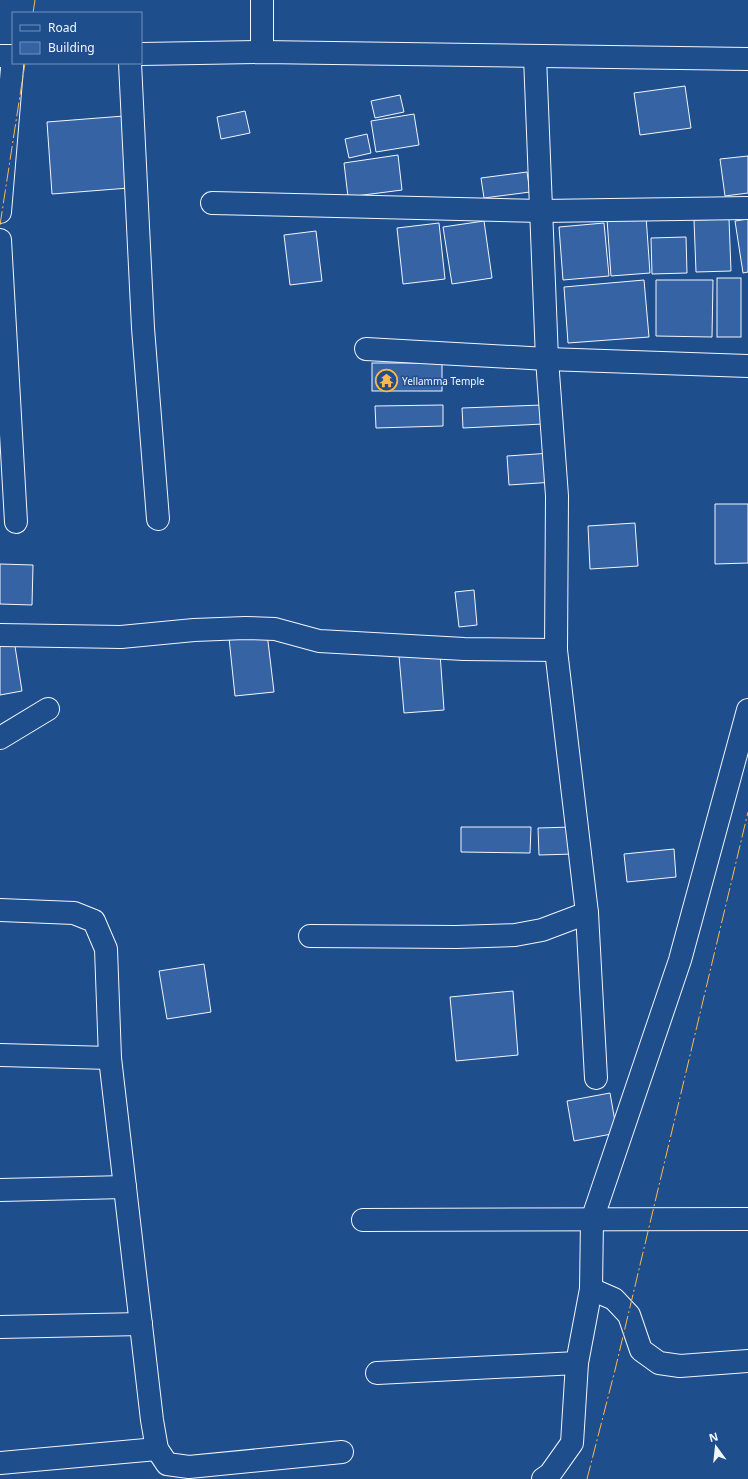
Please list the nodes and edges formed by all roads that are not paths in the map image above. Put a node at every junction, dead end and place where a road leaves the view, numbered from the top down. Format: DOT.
graph roads {
  1 [pos="262,0"];
  2 [pos="262,52"];
  3 [pos="142,54"];
  4 [pos="0,56"];
  5 [pos="12,56"];
  6 [pos="535,57"];
  7 [pos="748,59"];
  8 [pos="12,64"];
  9 [pos="130,64"];
  10 [pos="212,203"];
  11 [pos="748,208"];
  12 [pos="542,211"];
  13 [pos="0,212"];
  14 [pos="0,240"];
  15 [pos="366,349"];
  16 [pos="547,359"];
  17 [pos="748,366"];
  18 [pos="158,519"];
  19 [pos="16,522"];
  20 [pos="0,635"];
  21 [pos="556,650"];
  22 [pos="48,709"];
  23 [pos="748,710"];
  24 [pos="0,738"];
  25 [pos="0,910"];
  26 [pos="587,913"];
  27 [pos="310,936"];
  28 [pos="0,1055"];
  29 [pos="110,1058"];
  30 [pos="596,1078"];
  31 [pos="125,1187"];
  32 [pos="0,1190"];
  33 [pos="748,1219"];
  34 [pos="363,1220"];
  35 [pos="592,1220"];
  36 [pos="591,1289"];
  37 [pos="141,1324"];
  38 [pos="0,1327"];
  39 [pos="748,1361"];
  40 [pos="577,1363"];
  41 [pos="377,1373"];
  42 [pos="157,1449"];
  43 [pos="342,1452"];
  44 [pos="0,1463"];
  45 [pos="542,1479"];
  1 -- 2 [label="street"];
  2 -- 3 [label="street"];
  2 -- 6 [label="street"];
  4 -- 5 [label="street"];
  6 -- 7 [label="street"];
  6 -- 12 [label="street"];
  8 -- 13 [label="street"];
  9 -- 18 [label="street"];
  10 -- 12 [label="street"];
  11 -- 12 [label="street"];
  12 -- 16 [label="street"];
  14 -- 19 [label="street"];
  15 -- 16 [label="street"];
  16 -- 17 [label="street"];
  16 -- 21 [label="street"];
  20 -- 21 [label="street"];
  21 -- 26 [label="street"];
  22 -- 24 [label="street"];
  23 -- 35 [label="street"];
  25 -- 29 [label="street"];
  26 -- 27 [label="street"];
  26 -- 30 [label="street"];
  28 -- 29 [label="street"];
  29 -- 31 [label="street"];
  31 -- 32 [label="street"];
  31 -- 37 [label="street"];
  33 -- 35 [label="street"];
  34 -- 35 [label="street"];
  35 -- 36 [label="street"];
  36 -- 39 [label="street"];
  36 -- 40 [label="street"];
  37 -- 38 [label="street"];
  37 -- 42 [label="street"];
  40 -- 41 [label="street"];
  40 -- 45 [label="street"];
  42 -- 43 [label="street"];
  42 -- 44 [label="street"];
}
